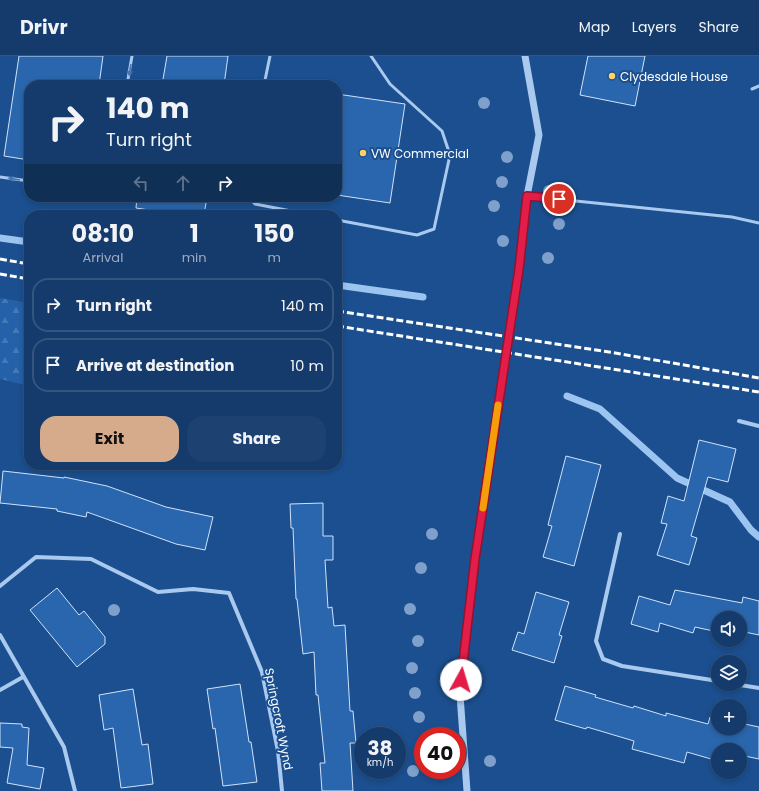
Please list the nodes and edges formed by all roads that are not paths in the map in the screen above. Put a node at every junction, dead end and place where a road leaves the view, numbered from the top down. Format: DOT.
graph roads {
  1 [pos="132,56"];
  2 [pos="270,56"];
  3 [pos="371,56"];
  4 [pos="525,56"];
  5 [pos="128,80"];
  6 [pos="265,80"];
  7 [pos="759,86"];
  8 [pos="752,89"];
  9 [pos="0,177"];
  10 [pos="24,180"];
  11 [pos="527,196"];
  12 [pos="254,202"];
  13 [pos="287,210"];
  14 [pos="342,221"];
  15 [pos="759,223"];
  16 [pos="739,421"];
  17 [pos="759,426"];
  18 [pos="620,534"];
  19 [pos="0,586"];
  20 [pos="0,635"];
  21 [pos="23,677"];
  22 [pos="711,680"];
  23 [pos="747,686"];
  24 [pos="759,688"];
  25 [pos="0,690"];
  26 [pos="75,791"];
  27 [pos="282,791"];
  28 [pos="467,791"];
  1 -- 5 [label="lane, one-way"];
  2 -- 6 [label="lane"];
  3 -- 14 [label="lane"];
  4 -- 11 [label="street"];
  7 -- 8 [label="lane"];
  10 -- 9 [label="lane, one-way"];
  11 -- 15 [label="lane"];
  11 -- 28 [label="street, bridge"];
  12 -- 13 [label="lane"];
  16 -- 17 [label="street"];
  18 -- 22 [label="street"];
  19 -- 27 [label="street, Springcroft Wynd"];
  20 -- 21 [label="street"];
  21 -- 25 [label="street"];
  21 -- 26 [label="street"];
  23 -- 24 [label="street"];
}
